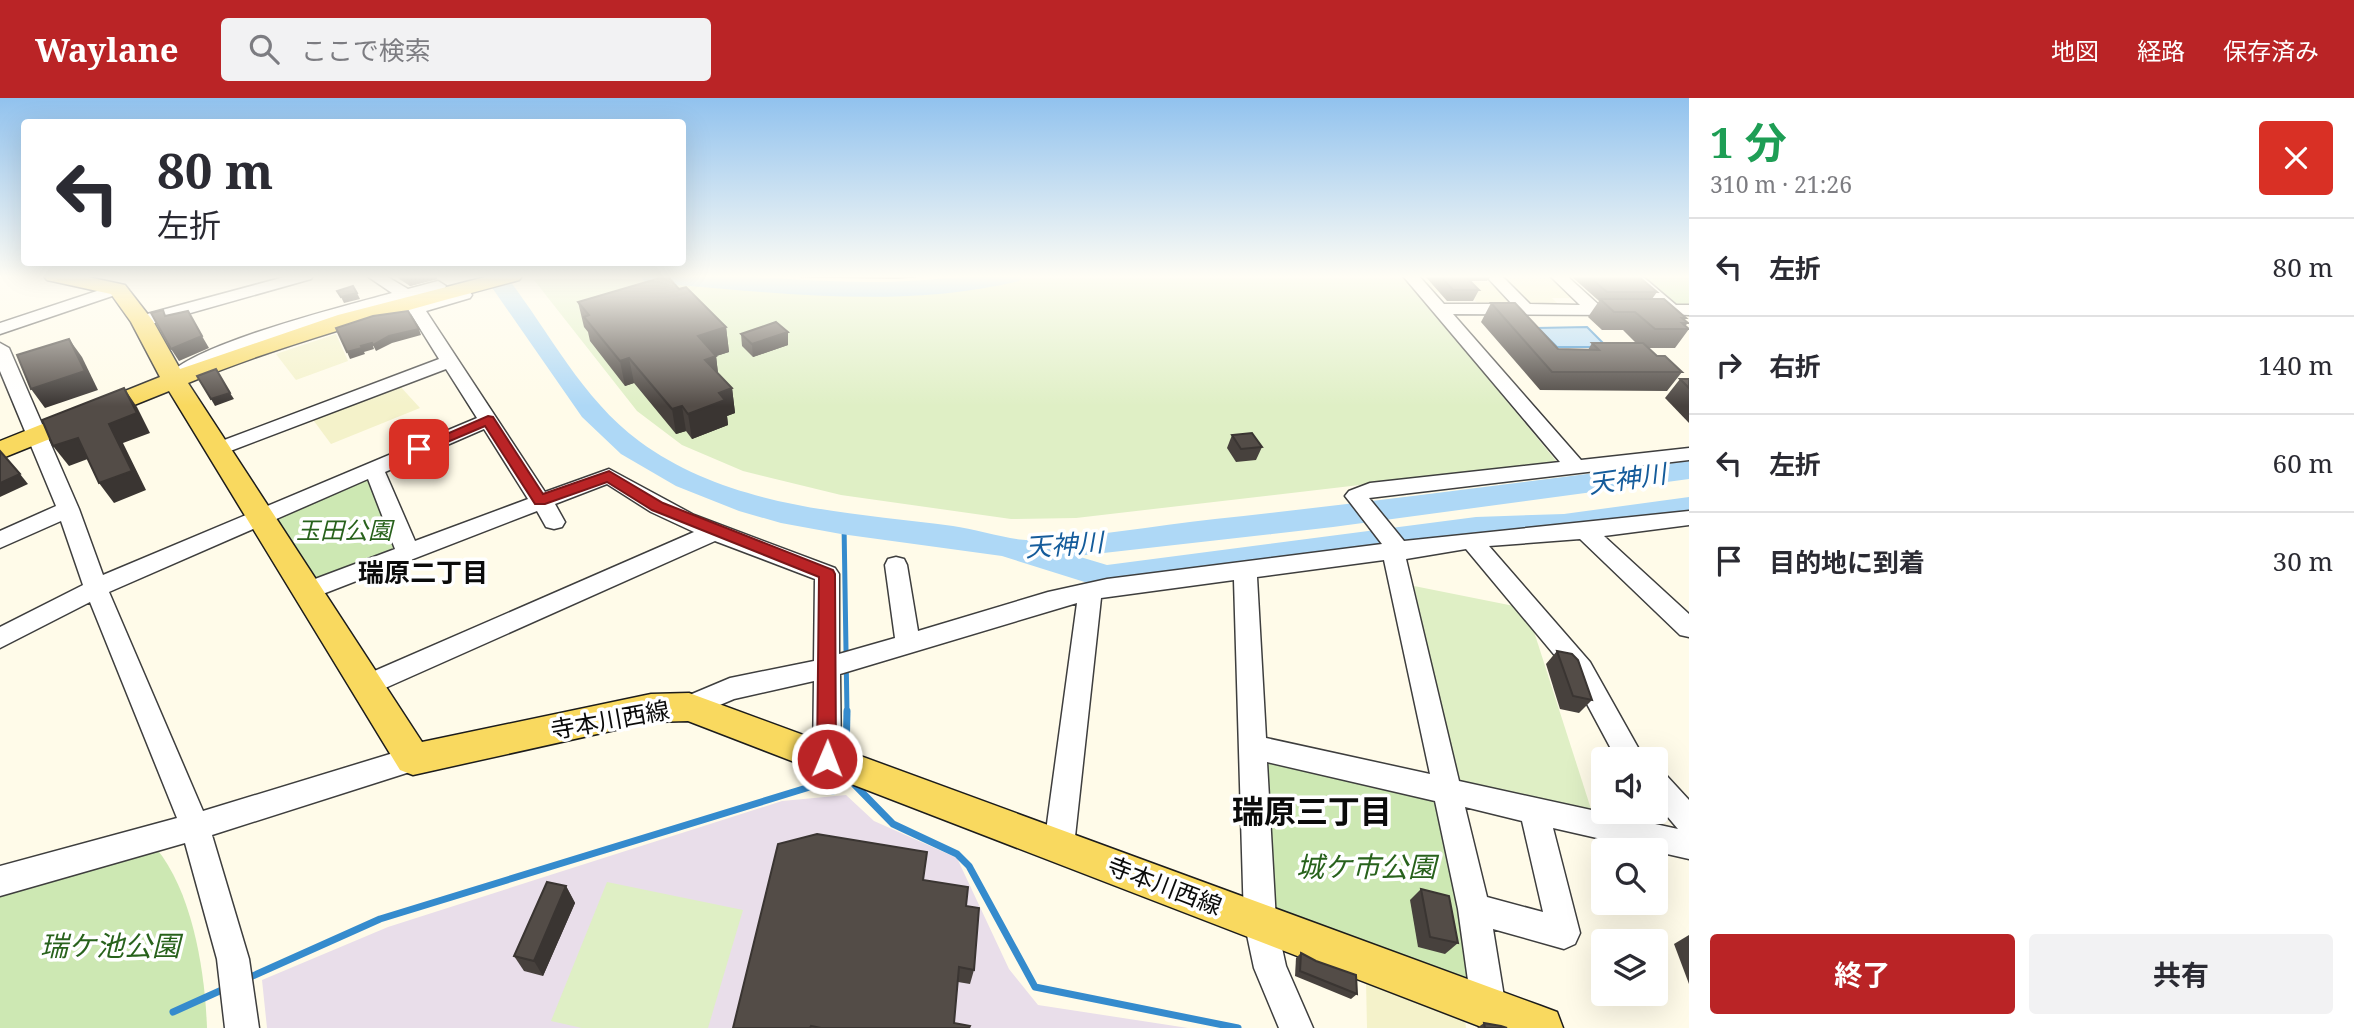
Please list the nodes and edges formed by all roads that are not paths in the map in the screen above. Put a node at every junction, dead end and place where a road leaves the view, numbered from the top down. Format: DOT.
graph roads {
  1 [pos="28,319"];
  2 [pos="148,319"];
  3 [pos="352,319"];
  4 [pos="363,319"];
  5 [pos="424,319"];
  6 [pos="1450,319"];
  7 [pos="142,321"];
  8 [pos="0,329"];
  9 [pos="0,348"];
  10 [pos="450,360"];
  11 [pos="5,375"];
  12 [pos="173,378"];
  13 [pos="488,420"];
  14 [pos="35,436"];
  15 [pos="218,449"];
  16 [pos="0,451"];
  17 [pos="1689,454"];
  18 [pos="1574,465"];
  19 [pos="374,469"];
  20 [pos="541,500"];
  21 [pos="68,509"];
  22 [pos="261,518"];
  23 [pos="1689,518"];
  24 [pos="554,522"];
  25 [pos="717,531"];
  26 [pos="1585,531"];
  27 [pos="1388,536"];
  28 [pos="0,540"];
  29 [pos="1472,541"];
  30 [pos="408,552"];
  31 [pos="897,565"];
  32 [pos="1245,571"];
  33 [pos="96,588"];
  34 [pos="307,591"];
  35 [pos="1090,592"];
  36 [pos="1689,628"];
  37 [pos="0,638"];
  38 [pos="908,644"];
  39 [pos="828,668"];
  40 [pos="365,685"];
  41 [pos="689,708"];
  42 [pos="1253,747"];
  43 [pos="1625,747"];
  44 [pos="413,759"];
  45 [pos="844,765"];
  46 [pos="1446,790"];
  47 [pos="1668,798"];
  48 [pos="1534,809"];
  49 [pos="1689,820"];
  50 [pos="195,827"];
  51 [pos="1689,845"];
  52 [pos="1059,846"];
  53 [pos="0,881"];
  54 [pos="1474,909"];
  55 [pos="1260,921"];
  56 [pos="1489,1009"];
  57 [pos="242,1028"];
  58 [pos="1296,1028"];
  59 [pos="1541,1028"];
  1 -- 8 [label="street"];
  2 -- 7 [label="street"];
  3 -- 12 [label="main road"];
  4 -- 12 [label="street"];
  5 -- 10 [label="street"];
  6 -- 18 [label="street"];
  7 -- 12 [label="main road"];
  9 -- 11 [label="street"];
  10 -- 13 [label="street"];
  10 -- 15 [label="street"];
  11 -- 14 [label="street"];
  12 -- 14 [label="main road"];
  12 -- 15 [label="main road"];
  13 -- 19 [label="street"];
  13 -- 20 [label="street"];
  14 -- 16 [label="main road"];
  14 -- 21 [label="street"];
  15 -- 22 [label="main road"];
  17 -- 18 [label="street"];
  18 -- 27 [label="street"];
  19 -- 22 [label="street"];
  19 -- 30 [label="street"];
  20 -- 24 [label="street"];
  20 -- 25 [label="street"];
  20 -- 30 [label="street"];
  21 -- 28 [label="street"];
  21 -- 33 [label="street"];
  22 -- 33 [label="street"];
  22 -- 34 [label="main road"];
  23 -- 26 [label="street"];
  25 -- 39 [label="street"];
  25 -- 40 [label="street"];
  26 -- 29 [label="street"];
  26 -- 36 [label="street"];
  27 -- 29 [label="street"];
  27 -- 32 [label="street"];
  27 -- 46 [label="street"];
  29 -- 43 [label="street"];
  30 -- 34 [label="street"];
  31 -- 38 [label="street"];
  32 -- 35 [label="street"];
  32 -- 42 [label="street"];
  33 -- 37 [label="street"];
  33 -- 50 [label="street"];
  34 -- 40 [label="main road"];
  35 -- 38 [label="street"];
  35 -- 52 [label="street"];
  38 -- 39 [label="street"];
  39 -- 41 [label="street"];
  39 -- 45 [label="street"];
  40 -- 44 [label="main road"];
  41 -- 44 [label="main road, 寺本川西線"];
  41 -- 45 [label="main road, 寺本川西線"];
  42 -- 46 [label="street"];
  42 -- 55 [label="street"];
  44 -- 50 [label="street"];
  45 -- 52 [label="main road, 寺本川西線"];
  46 -- 48 [label="street"];
  46 -- 54 [label="street"];
  47 -- 49 [label="street"];
  48 -- 51 [label="street"];
  48 -- 54 [label="street"];
  50 -- 53 [label="street"];
  50 -- 57 [label="street"];
  52 -- 55 [label="main road, 寺本川西線"];
  54 -- 56 [label="street"];
  55 -- 56 [label="main road, 寺本川西線"];
  55 -- 58 [label="street"];
  56 -- 59 [label="main road, 寺本川西線"];
}
